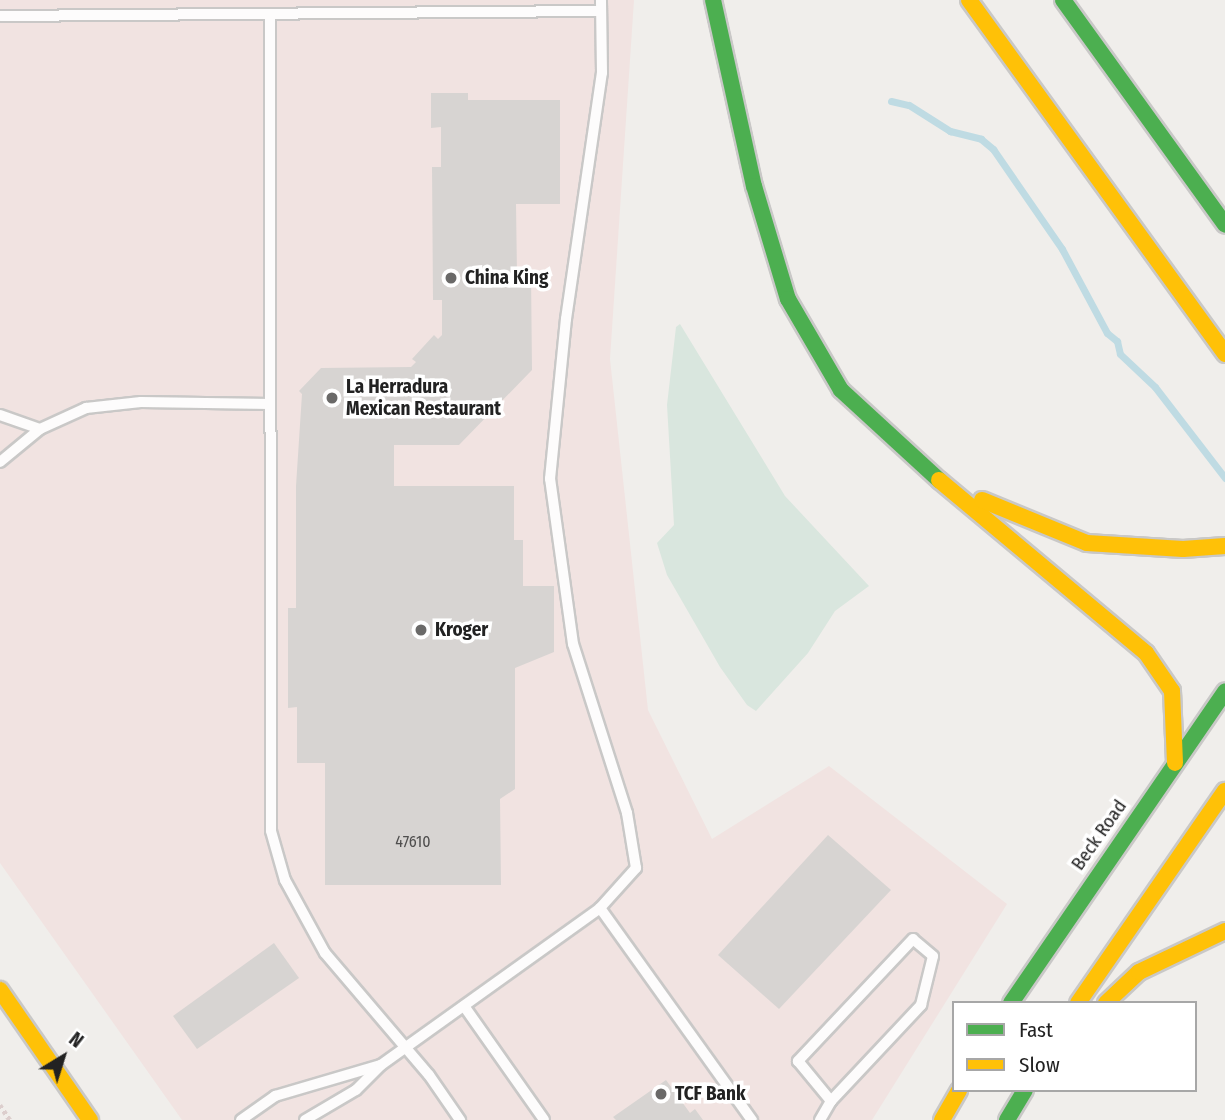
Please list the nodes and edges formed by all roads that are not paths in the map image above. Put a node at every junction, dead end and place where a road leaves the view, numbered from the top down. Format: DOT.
graph roads {
  1 [pos="713,0"];
  2 [pos="969,0"];
  3 [pos="1063,0"];
  4 [pos="601,6"];
  5 [pos="270,14"];
  6 [pos="0,16"];
  7 [pos="1225,225"];
  8 [pos="1225,354"];
  9 [pos="270,404"];
  10 [pos="0,415"];
  11 [pos="40,429"];
  12 [pos="913,459"];
  13 [pos="0,462"];
  14 [pos="1225,546"];
  15 [pos="1225,692"];
  16 [pos="1175,763"];
  17 [pos="1225,792"];
  18 [pos="600,908"];
  19 [pos="1225,931"];
  20 [pos="0,990"];
  21 [pos="1012,1001"];
  22 [pos="1079,1001"];
  23 [pos="1108,1001"];
  24 [pos="464,1006"];
  25 [pos="406,1047"];
  26 [pos="381,1065"];
  27 [pos="958,1092"];
  28 [pos="1024,1092"];
  29 [pos="831,1101"];
  30 [pos="90,1120"];
  31 [pos="241,1120"];
  32 [pos="305,1120"];
  33 [pos="460,1120"];
  34 [pos="544,1120"];
  35 [pos="752,1120"];
  36 [pos="820,1120"];
  37 [pos="942,1120"];
  38 [pos="1007,1120"];
  1 -- 12 [label="main road"];
  2 -- 8 [label="main road"];
  3 -- 7 [label="main road"];
  4 -- 5 [label="lane"];
  4 -- 18 [label="lane"];
  5 -- 6 [label="lane"];
  5 -- 9 [label="lane"];
  9 -- 11 [label="lane"];
  9 -- 25 [label="lane"];
  10 -- 11 [label="lane"];
  11 -- 13 [label="lane"];
  12 -- 14 [label="main road"];
  12 -- 16 [label="main road"];
  15 -- 16 [label="main road, Beck Road"];
  16 -- 21 [label="main road, Beck Road"];
  17 -- 22 [label="main road"];
  18 -- 24 [label="lane"];
  18 -- 35 [label="lane"];
  19 -- 23 [label="main road"];
  20 -- 30 [label="main road"];
  24 -- 25 [label="lane"];
  24 -- 34 [label="lane"];
  25 -- 26 [label="lane"];
  25 -- 33 [label="lane"];
  26 -- 31 [label="lane"];
  26 -- 32 [label="lane"];
  27 -- 37 [label="main road"];
  28 -- 38 [label="main road"];
  29 -- 29 [label="lane"];
  29 -- 36 [label="lane"];
}
